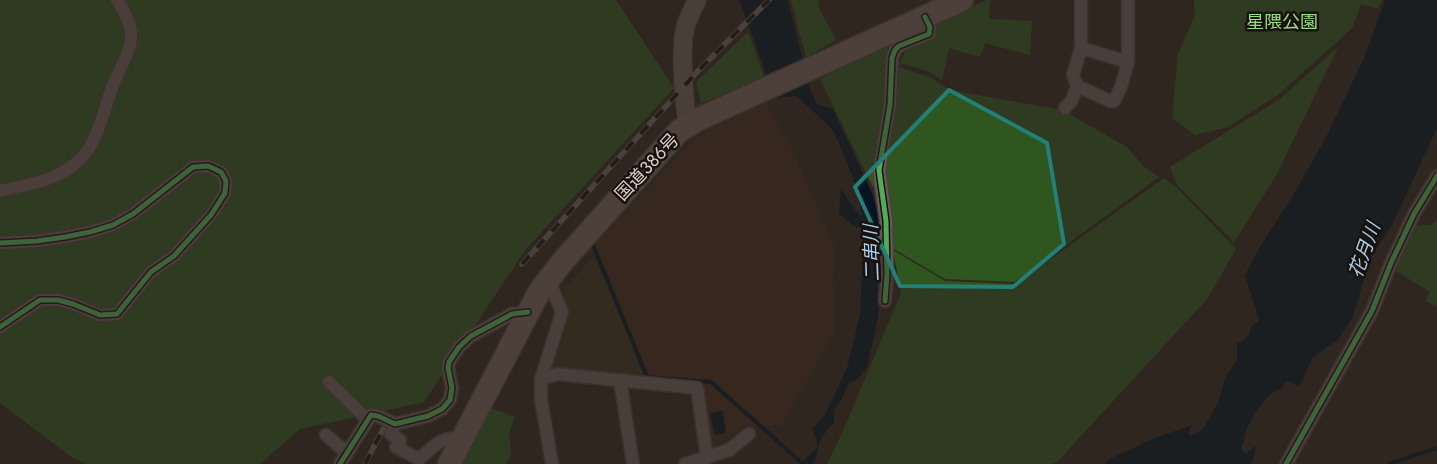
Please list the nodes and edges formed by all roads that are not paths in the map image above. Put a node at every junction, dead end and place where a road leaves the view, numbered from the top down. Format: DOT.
graph roads {
  1 [pos="117,0"];
  2 [pos="697,0"];
  3 [pos="962,0"];
  4 [pos="1081,0"];
  5 [pos="1128,0"];
  6 [pos="925,17"];
  7 [pos="1081,48"];
  8 [pos="1128,62"];
  9 [pos="1077,86"];
  10 [pos="1065,108"];
  11 [pos="688,125"];
  12 [pos="1437,176"];
  13 [pos="0,191"];
  14 [pos="0,243"];
  15 [pos="546,283"];
  16 [pos="885,301"];
  17 [pos="528,312"];
  18 [pos="0,328"];
  19 [pos="541,379"];
  20 [pos="620,380"];
  21 [pos="329,382"];
  22 [pos="368,420"];
  23 [pos="395,424"];
  24 [pos="749,434"];
  25 [pos="326,435"];
  26 [pos="462,439"];
  27 [pos="344,458"];
  28 [pos="707,458"];
  29 [pos="449,464"];
  30 [pos="552,464"];
  31 [pos="633,464"];
  32 [pos="685,464"];
  33 [pos="1286,464"];
  1 -- 13 [label="street"];
  2 -- 11 [label="street"];
  3 -- 6 [label="highway, 国道386号"];
  4 -- 7 [label="street"];
  5 -- 8 [label="street"];
  6 -- 11 [label="highway, 国道386号"];
  6 -- 16 [label="street"];
  7 -- 8 [label="street"];
  7 -- 9 [label="street"];
  8 -- 9 [label="street"];
  9 -- 10 [label="street"];
  11 -- 15 [label="highway, 国道386号"];
  12 -- 33 [label="street"];
  14 -- 18 [label="street"];
  15 -- 17 [label="highway, 国道386号"];
  15 -- 19 [label="street"];
  17 -- 23 [label="street"];
  17 -- 26 [label="highway, 国道386号"];
  19 -- 20 [label="street"];
  19 -- 30 [label="street"];
  20 -- 28 [label="street"];
  20 -- 31 [label="street"];
  21 -- 22 [label="street"];
  22 -- 23 [label="street"];
  22 -- 27 [label="street"];
  23 -- 26 [label="street"];
  24 -- 28 [label="street"];
  25 -- 27 [label="street"];
  26 -- 29 [label="highway, 国道386号"];
  28 -- 32 [label="street"];
}
